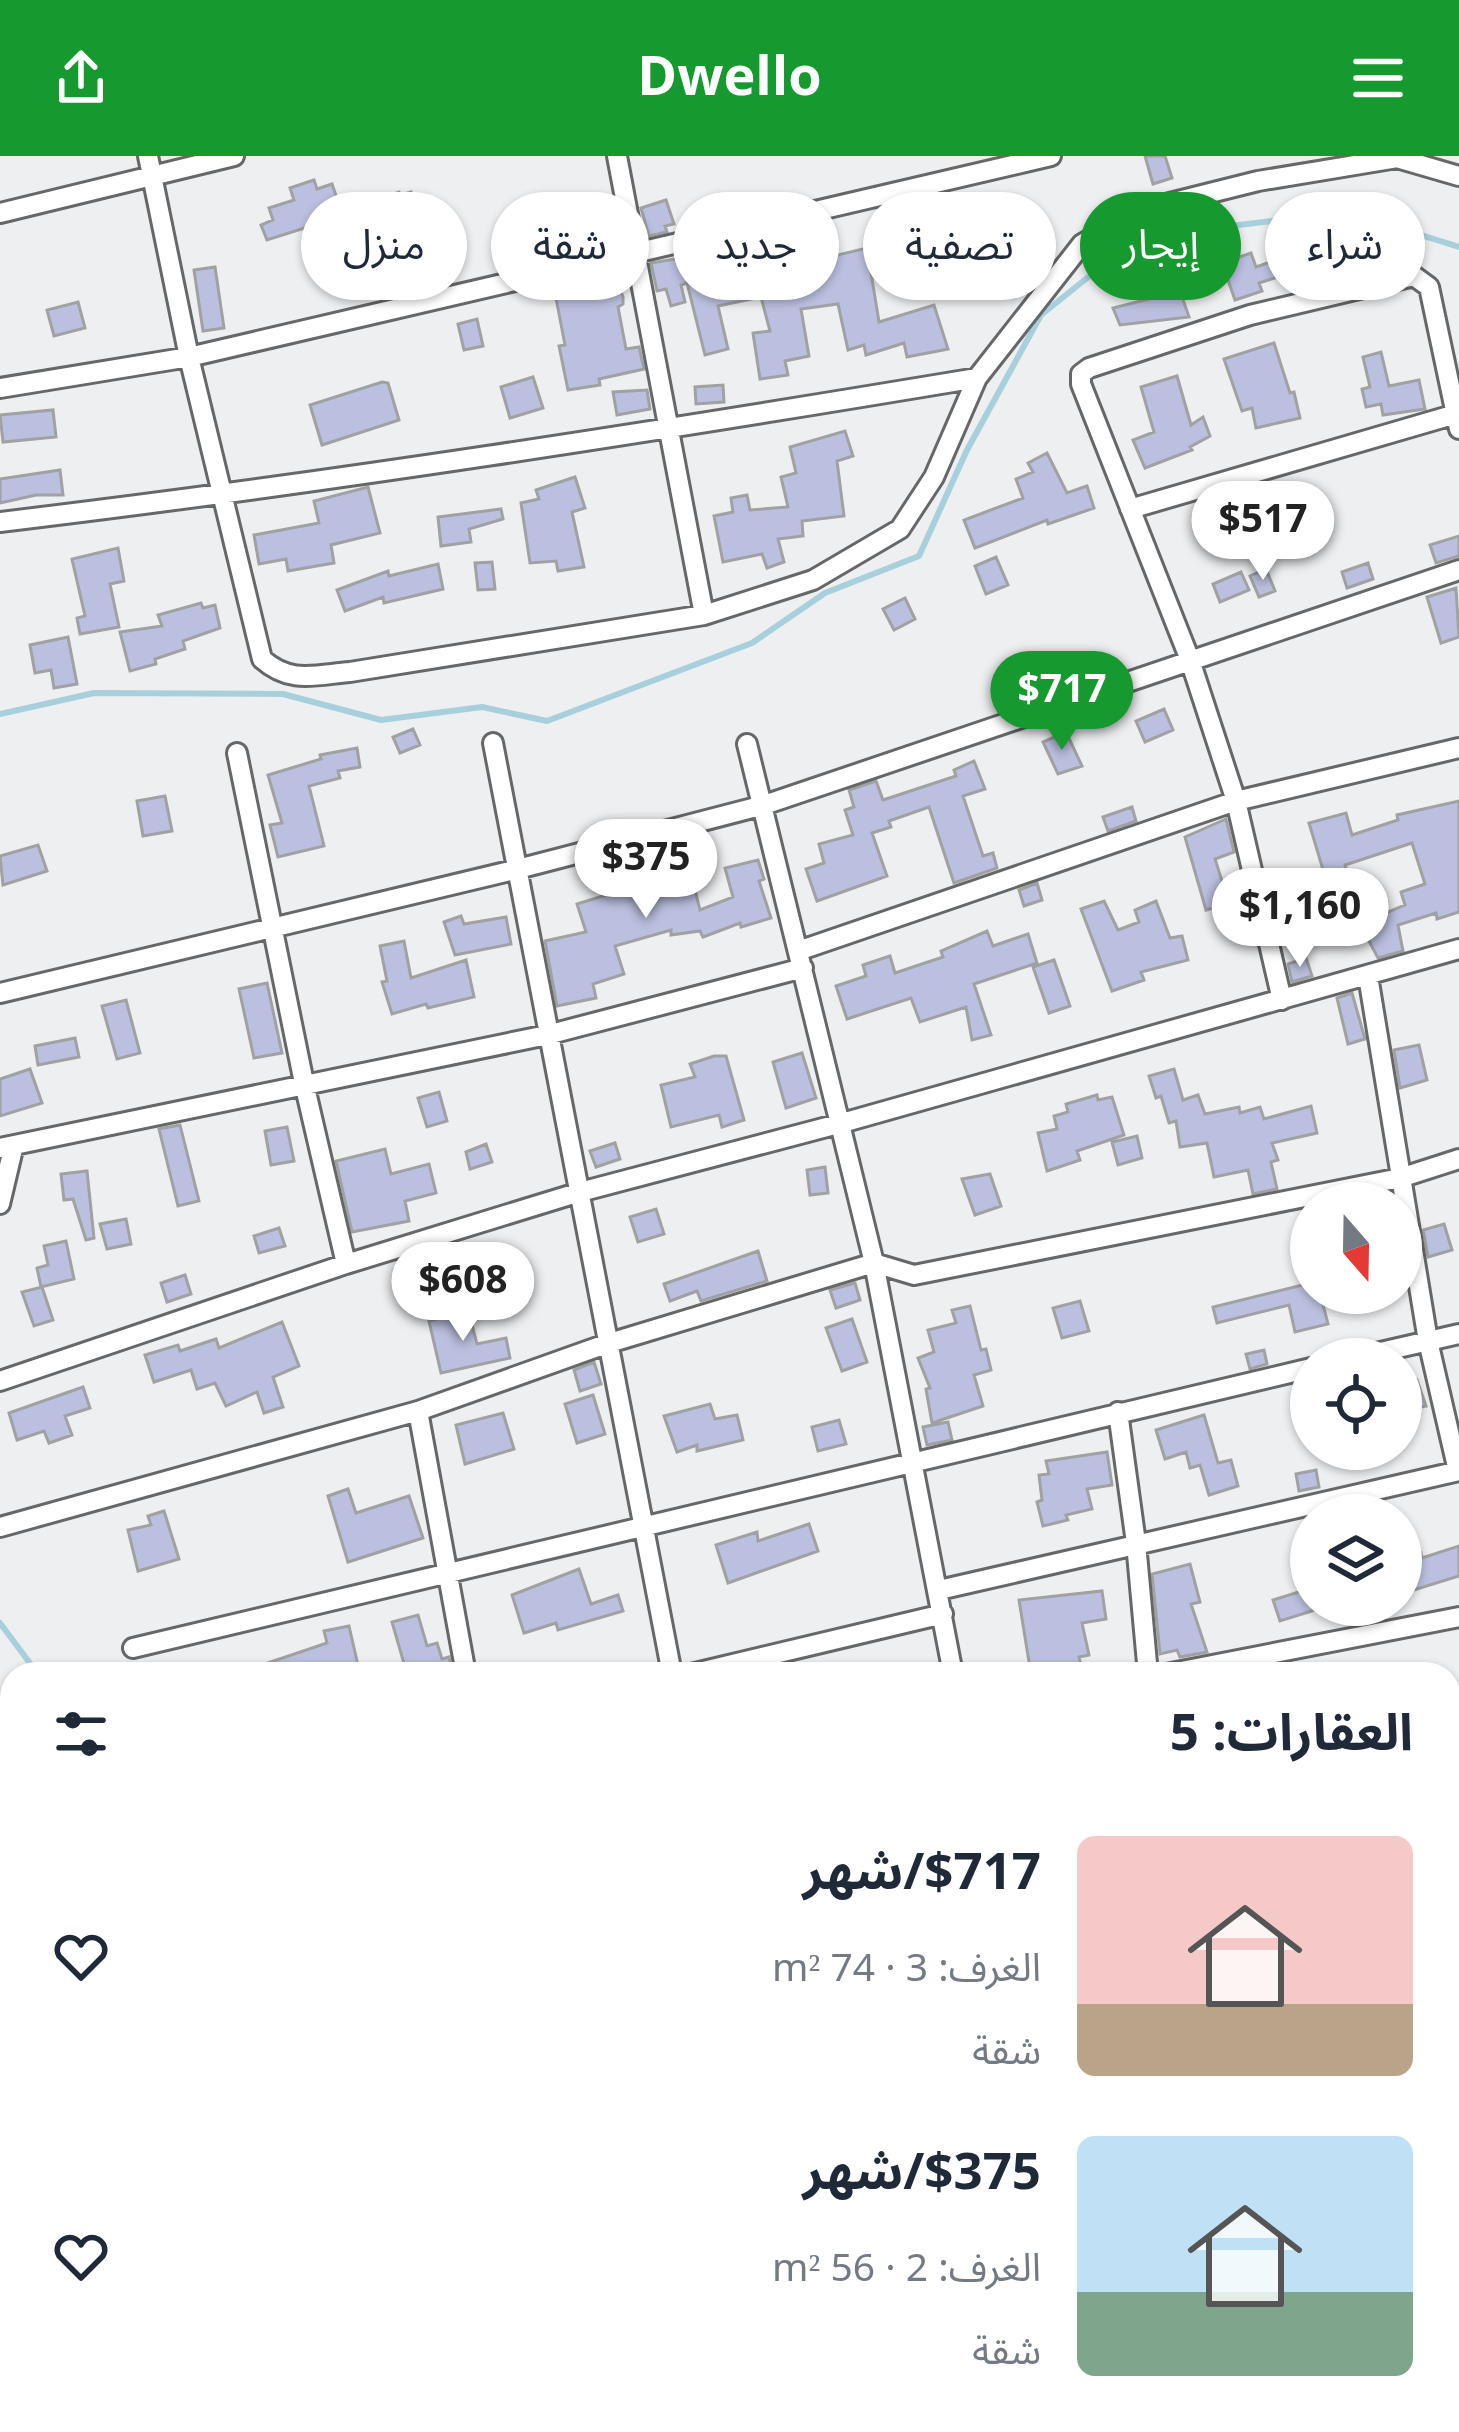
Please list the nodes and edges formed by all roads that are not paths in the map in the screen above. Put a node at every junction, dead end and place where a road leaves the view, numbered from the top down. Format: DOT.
graph roads {
  1 [pos="148,156"];
  2 [pos="234,156"];
  3 [pos="617,156"];
  4 [pos="1052,156"];
  5 [pos="1459,176"];
  6 [pos="152,177"];
  7 [pos="623,192"];
  8 [pos="0,213"];
  9 [pos="649,250"];
  10 [pos="491,287"];
  11 [pos="643,300"];
  12 [pos="189,358"];
  13 [pos="977,378"];
  14 [pos="0,388"];
  15 [pos="1457,421"];
  16 [pos="667,429"];
  17 [pos="221,496"];
  18 [pos="1130,509"];
  19 [pos="0,523"];
  20 [pos="1459,570"];
  21 [pos="704,615"];
  22 [pos="1190,660"];
  23 [pos="493,743"];
  24 [pos="747,744"];
  25 [pos="1459,748"];
  26 [pos="237,753"];
  27 [pos="1236,801"];
  28 [pos="764,805"];
  29 [pos="514,870"];
  30 [pos="272,926"];
  31 [pos="1459,949"];
  32 [pos="801,959"];
  33 [pos="1368,976"];
  34 [pos="0,993"];
  35 [pos="1282,1000"];
  36 [pos="547,1035"];
  37 [pos="304,1083"];
  38 [pos="842,1123"];
  39 [pos="7,1146"];
  40 [pos="1459,1159"];
  41 [pos="1400,1178"];
  42 [pos="580,1192"];
  43 [pos="0,1204"];
  44 [pos="346,1264"];
  45 [pos="874,1264"];
  46 [pos="1459,1334"];
  47 [pos="1428,1341"];
  48 [pos="1422,1342"];
  49 [pos="606,1344"];
  50 [pos="1290,1373"];
  51 [pos="0,1381"];
  52 [pos="418,1411"];
  53 [pos="1118,1412"];
  54 [pos="915,1462"];
  55 [pos="1459,1471"];
  56 [pos="642,1525"];
  57 [pos="0,1527"];
  58 [pos="1136,1543"];
  59 [pos="448,1574"];
  60 [pos="939,1590"];
  61 [pos="943,1615"];
  62 [pos="1459,1617"];
  63 [pos="133,1648"];
  64 [pos="464,1662"];
  65 [pos="670,1662"];
  66 [pos="742,1662"];
  67 [pos="951,1662"];
  68 [pos="1147,1662"];
  69 [pos="1228,1662"];
  1 -- 6 [label="street"];
  2 -- 6 [label="street"];
  3 -- 7 [label="street"];
  4 -- 9 [label="street"];
  5 -- 13 [label="street"];
  6 -- 8 [label="street"];
  6 -- 12 [label="street"];
  10 -- 12 [label="street"];
  11 -- 16 [label="street"];
  12 -- 14 [label="street"];
  12 -- 17 [label="street"];
  13 -- 16 [label="street"];
  13 -- 21 [label="street"];
  15 -- 18 [label="street"];
  15 -- 18 [label="street"];
  16 -- 17 [label="street"];
  16 -- 21 [label="street"];
  17 -- 19 [label="street"];
  17 -- 21 [label="street"];
  18 -- 22 [label="street"];
  20 -- 22 [label="street"];
  22 -- 27 [label="street"];
  22 -- 28 [label="street"];
  23 -- 29 [label="street"];
  24 -- 28 [label="street"];
  25 -- 27 [label="street"];
  26 -- 30 [label="street"];
  27 -- 32 [label="street"];
  27 -- 35 [label="street"];
  28 -- 29 [label="street"];
  28 -- 32 [label="street"];
  29 -- 30 [label="street"];
  29 -- 36 [label="street"];
  30 -- 34 [label="street"];
  30 -- 37 [label="street"];
  31 -- 33 [label="street"];
  32 -- 36 [label="street"];
  32 -- 38 [label="street"];
  33 -- 35 [label="street"];
  33 -- 41 [label="street"];
  35 -- 38 [label="street"];
  36 -- 37 [label="street"];
  36 -- 42 [label="street"];
  37 -- 39 [label="street"];
  37 -- 44 [label="street"];
  38 -- 42 [label="street"];
  38 -- 45 [label="street"];
  39 -- 43 [label="street"];
  40 -- 41 [label="street"];
  41 -- 45 [label="street"];
  41 -- 47 [label="street"];
  42 -- 44 [label="street"];
  42 -- 49 [label="street"];
  44 -- 51 [label="street"];
  45 -- 49 [label="street"];
  45 -- 54 [label="street"];
  46 -- 47 [label="street"];
  47 -- 48 [label="street"];
  47 -- 55 [label="street"];
  49 -- 52 [label="street"];
  49 -- 56 [label="street"];
  50 -- 53 [label="street"];
  52 -- 57 [label="street"];
  52 -- 59 [label="street"];
  53 -- 54 [label="street"];
  53 -- 58 [label="street"];
  54 -- 56 [label="street"];
  54 -- 60 [label="street"];
  55 -- 58 [label="street"];
  56 -- 59 [label="street"];
  56 -- 65 [label="street"];
  58 -- 60 [label="street"];
  58 -- 68 [label="street"];
  59 -- 63 [label="street"];
  59 -- 64 [label="street"];
  60 -- 61 [label="street"];
  61 -- 66 [label="street"];
  61 -- 67 [label="street"];
  62 -- 69 [label="street"];
}
